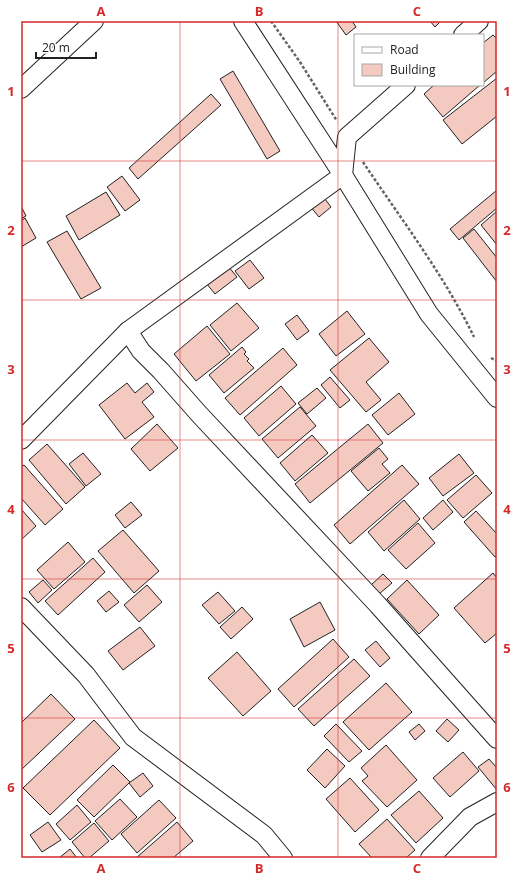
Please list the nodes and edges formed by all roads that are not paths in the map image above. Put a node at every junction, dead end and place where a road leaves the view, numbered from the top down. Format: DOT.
graph roads {
  1 [pos="94,21"];
  2 [pos="243,21"];
  3 [pos="479,21"];
  4 [pos="464,34"];
  5 [pos="405,86"];
  6 [pos="21,89"];
  7 [pos="344,175"];
  8 [pos="128,331"];
  9 [pos="497,398"];
  10 [pos="21,440"];
  11 [pos="21,607"];
  12 [pos="497,739"];
  13 [pos="497,802"];
  14 [pos="282,858"];
  15 [pos="430,858"];
  1 -- 6 [label="street"];
  2 -- 7 [label="street"];
  3 -- 4 [label="street"];
  5 -- 7 [label="street"];
  7 -- 8 [label="street"];
  7 -- 9 [label="street"];
  8 -- 10 [label="street"];
  8 -- 12 [label="street"];
  11 -- 14 [label="street"];
  13 -- 15 [label="street"];
}
